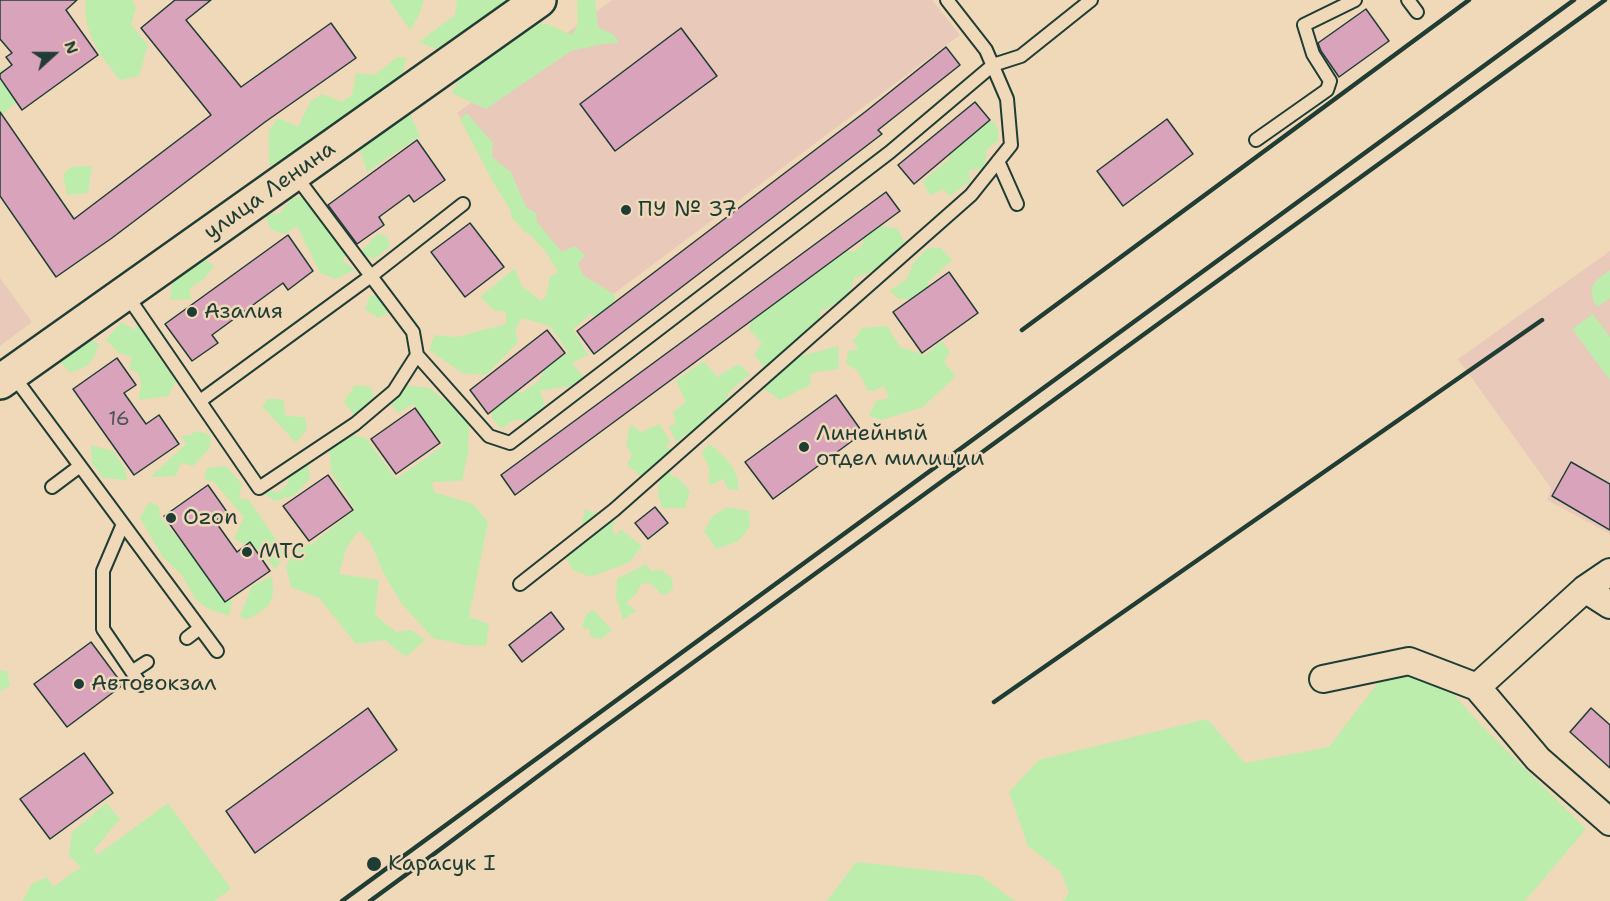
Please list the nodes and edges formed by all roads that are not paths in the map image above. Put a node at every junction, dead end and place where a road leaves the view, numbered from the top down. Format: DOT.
graph roads {
  1 [pos="539,0"];
  2 [pos="947,0"];
  3 [pos="1092,0"];
  4 [pos="1355,0"];
  5 [pos="1408,0"];
  6 [pos="1417,12"];
  7 [pos="993,65"];
  8 [pos="1256,140"];
  9 [pos="998,161"];
  10 [pos="294,173"];
  11 [pos="463,204"];
  12 [pos="1017,204"];
  13 [pos="371,276"];
  14 [pos="126,292"];
  15 [pos="417,356"];
  16 [pos="6,378"];
  17 [pos="200,401"];
  18 [pos="80,466"];
  19 [pos="52,487"];
  20 [pos="123,524"];
  21 [pos="1610,572"];
  22 [pos="520,584"];
  23 [pos="1585,589"];
  24 [pos="1610,605"];
  25 [pos="200,628"];
  26 [pos="187,638"];
  27 [pos="217,651"];
  28 [pos="147,662"];
  29 [pos="133,671"];
  30 [pos="1323,679"];
  31 [pos="141,685"];
  32 [pos="1477,687"];
  33 [pos="1610,822"];
  1 -- 10 [label="main road, улица Ленина"];
  2 -- 7 [label="lane"];
  3 -- 7 [label="lane"];
  4 -- 8 [label="lane"];
  5 -- 6 [label="lane"];
  7 -- 9 [label="lane"];
  7 -- 15 [label="lane"];
  9 -- 12 [label="lane"];
  9 -- 22 [label="lane"];
  10 -- 13 [label="lane"];
  10 -- 14 [label="main road, улица Ленина"];
  11 -- 13 [label="lane"];
  13 -- 15 [label="lane"];
  13 -- 17 [label="lane"];
  14 -- 16 [label="main road, улица Ленина"];
  14 -- 17 [label="lane"];
  15 -- 17 [label="lane"];
  16 -- 18 [label="lane"];
  18 -- 19 [label="lane"];
  18 -- 20 [label="lane"];
  20 -- 25 [label="lane"];
  20 -- 29 [label="lane"];
  21 -- 23 [label="street"];
  23 -- 24 [label="street"];
  23 -- 32 [label="street"];
  25 -- 26 [label="lane"];
  25 -- 27 [label="lane"];
  28 -- 29 [label="lane"];
  29 -- 31 [label="lane"];
  30 -- 32 [label="street"];
  32 -- 33 [label="street"];
}
